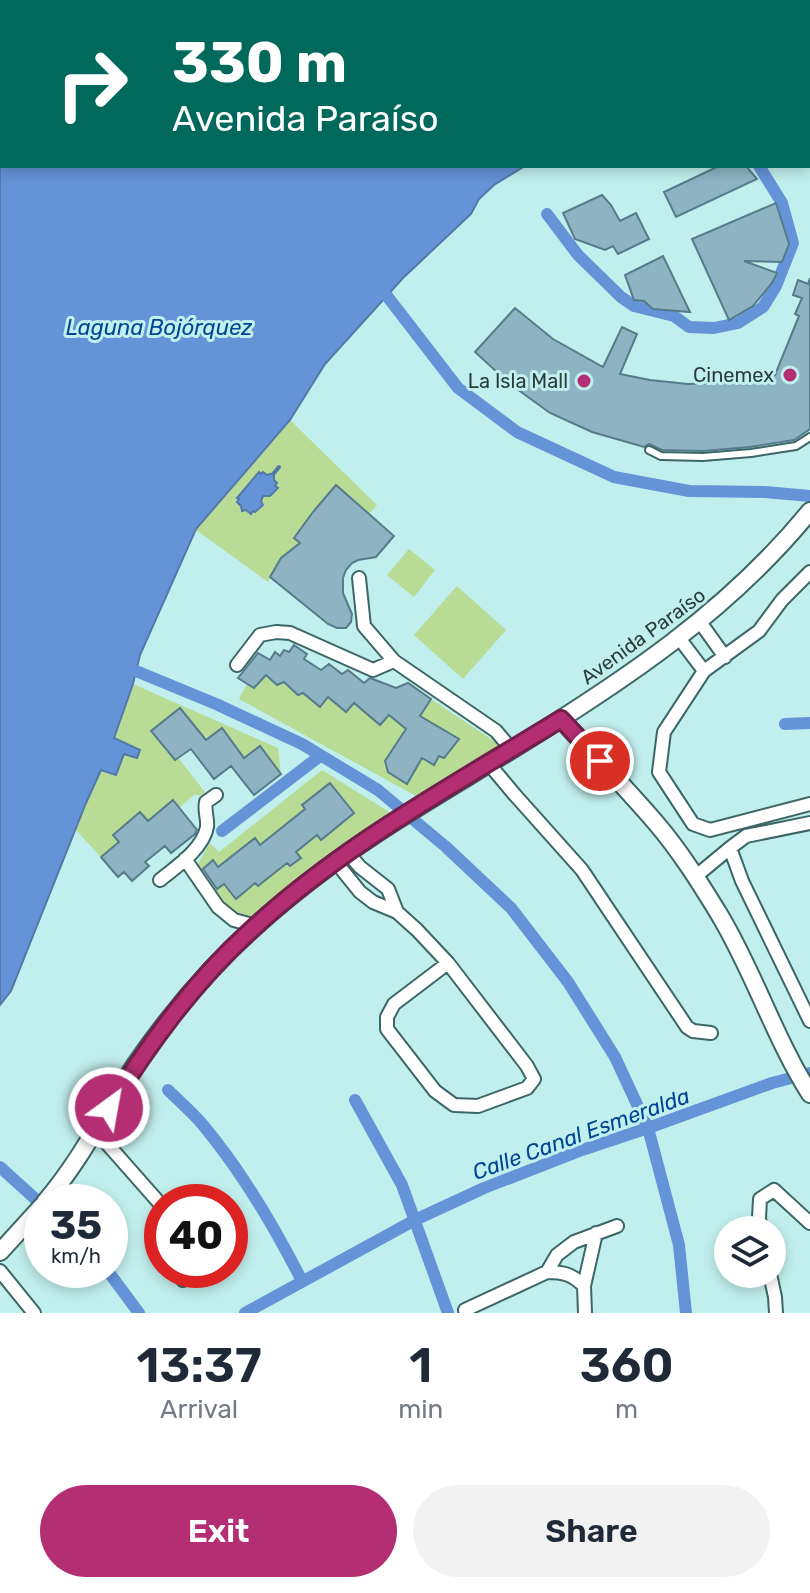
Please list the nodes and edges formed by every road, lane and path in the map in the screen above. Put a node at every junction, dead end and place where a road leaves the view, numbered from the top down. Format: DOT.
graph roads {
  1 [pos="810,437"];
  2 [pos="649,450"];
  3 [pos="805,518"];
  4 [pos="810,572"];
  5 [pos="359,578"];
  6 [pos="700,622"];
  7 [pos="679,638"];
  8 [pos="725,657"];
  9 [pos="394,661"];
  10 [pos="237,665"];
  11 [pos="704,671"];
  12 [pos="561,719"];
  13 [pos="512,750"];
  14 [pos="489,764"];
  15 [pos="216,795"];
  16 [pos="810,804"];
  17 [pos="810,823"];
  18 [pos="730,848"];
  19 [pos="341,857"];
  20 [pos="185,859"];
  21 [pos="695,877"];
  22 [pos="160,880"];
  23 [pos="397,912"];
  24 [pos="256,926"];
  25 [pos="448,963"];
  26 [pos="810,1021"];
  27 [pos="711,1033"];
  28 [pos="809,1093"];
  29 [pos="95,1130"];
  30 [pos="58,1184"];
  31 [pos="144,1186"];
  32 [pos="759,1216"];
  33 [pos="810,1223"];
  34 [pos="24,1226"];
  35 [pos="617,1226"];
  36 [pos="596,1233"];
  37 [pos="0,1252"];
  38 [pos="0,1271"];
  39 [pos="547,1272"];
  40 [pos="584,1286"];
  41 [pos="773,1288"];
  42 [pos="465,1310"];
  43 [pos="34,1313"];
  44 [pos="585,1313"];
  45 [pos="776,1313"];
  1 -- 2 [label="lane"];
  3 -- 6 [label="street, Avenida Paraíso"];
  4 -- 8 [label="street"];
  5 -- 9 [label="street"];
  6 -- 7 [label="street, Avenida Paraíso"];
  6 -- 8 [label="street"];
  7 -- 11 [label="street"];
  7 -- 12 [label="street, Avenida Paraíso"];
  8 -- 11 [label="street"];
  9 -- 10 [label="street"];
  9 -- 13 [label="street"];
  11 -- 16 [label="street"];
  12 -- 13 [label="street, Avenida Paraíso"];
  12 -- 21 [label="street"];
  13 -- 14 [label="street, Avenida Paraíso"];
  14 -- 19 [label="street, Avenida Paraíso"];
  14 -- 27 [label="street"];
  15 -- 20 [label="street"];
  17 -- 18 [label="street"];
  18 -- 21 [label="street"];
  18 -- 26 [label="street"];
  19 -- 23 [label="street"];
  19 -- 23 [label="street"];
  19 -- 24 [label="street, Avenida Paraíso"];
  20 -- 22 [label="street"];
  20 -- 24 [label="street"];
  21 -- 28 [label="street"];
  23 -- 25 [label="street"];
  24 -- 29 [label="street, Avenida Paraíso"];
  25 -- 25 [label="street"];
  29 -- 30 [label="street, Avenida Paraíso"];
  29 -- 31 [label="street"];
  32 -- 33 [label="street"];
  34 -- 37 [label="street, Avenida Paraíso"];
  35 -- 36 [label="street"];
  36 -- 39 [label="street"];
  36 -- 40 [label="street"];
  38 -- 43 [label="street"];
  39 -- 40 [label="street"];
  39 -- 42 [label="street"];
  40 -- 44 [label="street"];
  41 -- 45 [label="street"];
}
